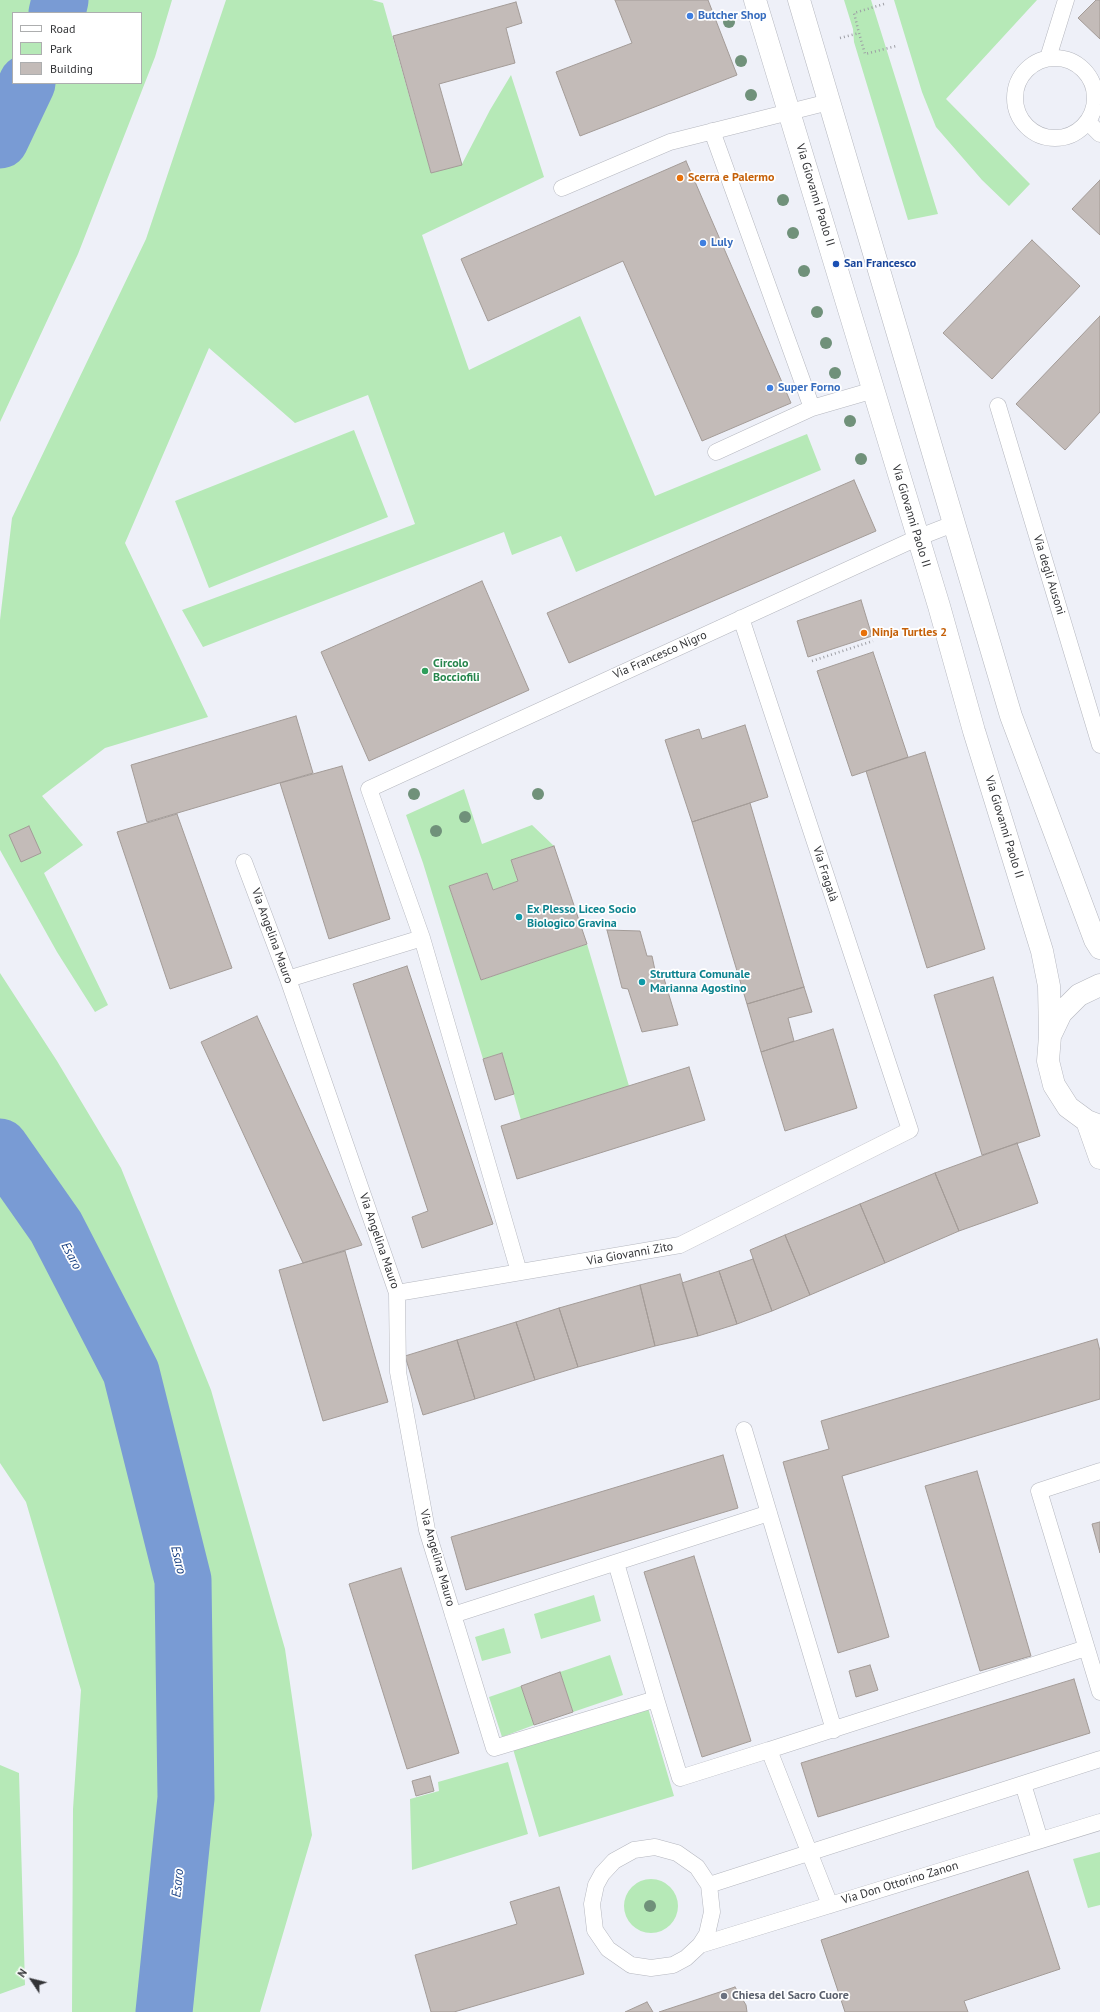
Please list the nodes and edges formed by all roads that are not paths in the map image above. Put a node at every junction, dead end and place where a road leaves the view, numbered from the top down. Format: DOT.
graph roads {
  1 [pos="755,0"];
  2 [pos="799,0"];
  3 [pos="1066,0"];
  4 [pos="1048,58"];
  5 [pos="829,102"];
  6 [pos="790,111"];
  7 [pos="1088,122"];
  8 [pos="712,131"];
  9 [pos="1100,134"];
  10 [pos="562,188"];
  11 [pos="874,390"];
  12 [pos="998,406"];
  13 [pos="812,408"];
  14 [pos="716,452"];
  15 [pos="953,524"];
  16 [pos="917,538"];
  17 [pos="741,618"];
  18 [pos="1100,745"];
  19 [pos="244,862"];
  20 [pos="422,938"];
  21 [pos="1100,948"];
  22 [pos="288,979"];
  23 [pos="1100,985"];
  24 [pos="1050,1036"];
  25 [pos="1094,1124"];
  26 [pos="910,1130"];
  27 [pos="1100,1158"];
  28 [pos="519,1272"];
  29 [pos="397,1294"];
  30 [pos="744,1430"];
  31 [pos="1100,1471"];
  32 [pos="769,1513"];
  33 [pos="616,1562"];
  34 [pos="453,1615"];
  35 [pos="1086,1648"];
  36 [pos="1100,1692"];
  37 [pos="656,1699"];
  38 [pos="834,1730"];
  39 [pos="769,1750"];
  40 [pos="1100,1760"];
  41 [pos="1023,1784"];
  42 [pos="1100,1822"];
  43 [pos="1040,1840"];
  44 [pos="809,1853"];
  45 [pos="708,1885"];
  46 [pos="830,1905"];
  47 [pos="700,1945"];
  1 -- 6 [label="street, Via Giovanni Paolo II"];
  2 -- 5 [label="street"];
  3 -- 4 [label="lane"];
  4 -- 7 [label="lane"];
  4 -- 7 [label="lane"];
  5 -- 6 [label="lane"];
  5 -- 15 [label="street"];
  6 -- 8 [label="lane"];
  6 -- 11 [label="street, Via Giovanni Paolo II"];
  7 -- 9 [label="lane"];
  8 -- 10 [label="lane"];
  8 -- 13 [label="lane"];
  11 -- 13 [label="lane"];
  11 -- 16 [label="street, Via Giovanni Paolo II"];
  12 -- 18 [label="lane, Via degli Ausoni"];
  13 -- 14 [label="lane"];
  15 -- 16 [label="lane, Via Francesco Nigro"];
  15 -- 21 [label="street"];
  16 -- 17 [label="lane, Via Francesco Nigro"];
  16 -- 24 [label="street, Via Giovanni Paolo II"];
  17 -- 20 [label="lane, Via Francesco Nigro"];
  17 -- 26 [label="lane, Via Fragalà"];
  19 -- 22 [label="lane, Via Angelina Mauro"];
  20 -- 22 [label="lane"];
  20 -- 28 [label="lane"];
  22 -- 29 [label="lane, Via Angelina Mauro"];
  23 -- 24 [label="street"];
  24 -- 25 [label="street, Via Giovanni Paolo II"];
  25 -- 27 [label="street"];
  26 -- 28 [label="lane, Via Giovanni Zito"];
  28 -- 29 [label="lane, Via Giovanni Zito"];
  29 -- 34 [label="lane, Via Angelina Mauro"];
  30 -- 32 [label="lane"];
  31 -- 35 [label="lane"];
  32 -- 33 [label="lane"];
  32 -- 38 [label="lane"];
  33 -- 34 [label="lane"];
  33 -- 37 [label="lane"];
  34 -- 37 [label="lane, Via Angelina Mauro"];
  35 -- 36 [label="lane"];
  35 -- 38 [label="lane"];
  37 -- 39 [label="lane"];
  38 -- 39 [label="lane"];
  39 -- 44 [label="lane"];
  40 -- 41 [label="lane"];
  41 -- 43 [label="lane"];
  41 -- 44 [label="lane"];
  42 -- 43 [label="lane, Via Don Ottorino Zanon"];
  43 -- 46 [label="lane, Via Don Ottorino Zanon"];
  44 -- 45 [label="lane"];
  44 -- 46 [label="lane"];
  45 -- 47 [label="lane"];
  45 -- 47 [label="lane"];
  46 -- 47 [label="lane, Via Don Ottorino Zanon"];
}
